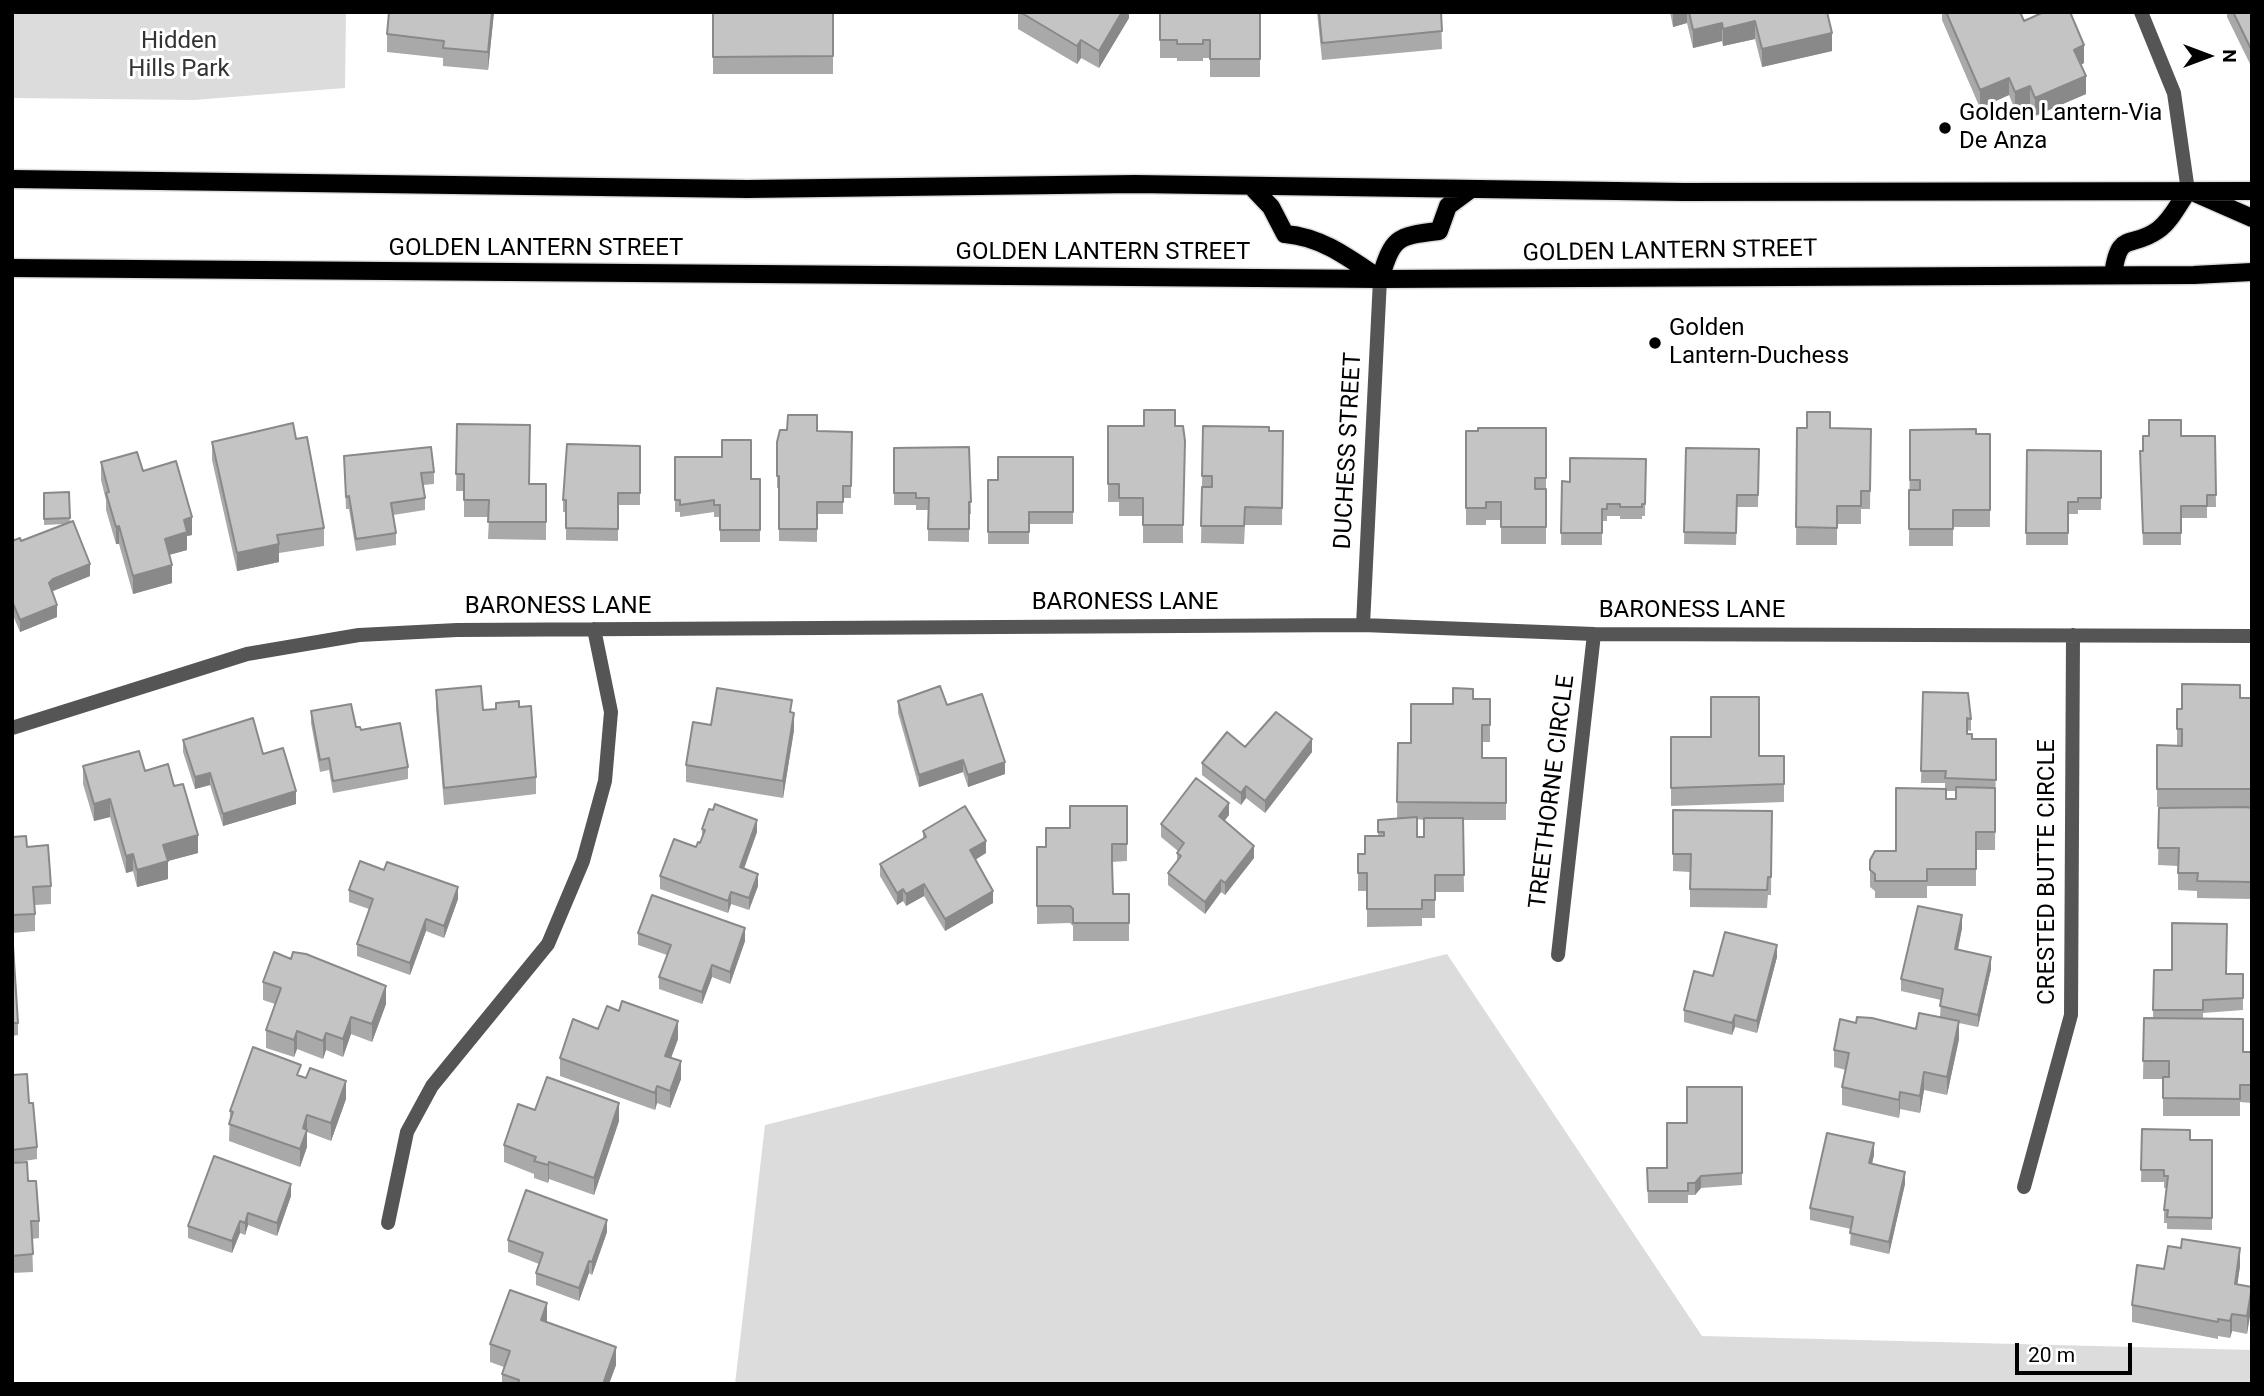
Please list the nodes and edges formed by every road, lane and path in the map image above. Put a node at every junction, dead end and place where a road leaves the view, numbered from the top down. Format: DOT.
graph roads {
  1 [pos="2141,12"];
  2 [pos="12,178"];
  3 [pos="1251,186"];
  4 [pos="1471,189"];
  5 [pos="2188,191"];
  6 [pos="2252,191"];
  7 [pos="2252,218"];
  8 [pos="12,268"];
  9 [pos="2252,272"];
  10 [pos="2113,275"];
  11 [pos="1380,279"];
  12 [pos="1363,625"];
  13 [pos="594,629"];
  14 [pos="1594,634"];
  15 [pos="2073,635"];
  16 [pos="2252,636"];
  17 [pos="12,728"];
  18 [pos="1558,955"];
  19 [pos="2024,1187"];
  20 [pos="388,1223"];
  1 -- 5 [label="street"];
  2 -- 3 [label="main road"];
  3 -- 4 [label="main road"];
  3 -- 11 [label="main road"];
  4 -- 5 [label="main road"];
  4 -- 11 [label="main road"];
  5 -- 6 [label="main road"];
  5 -- 7 [label="main road"];
  5 -- 10 [label="main road"];
  8 -- 11 [label="main road, GOLDEN LANTERN STREET"];
  9 -- 10 [label="main road, GOLDEN LANTERN STREET"];
  10 -- 11 [label="main road, GOLDEN LANTERN STREET"];
  11 -- 12 [label="street, DUCHESS STREET"];
  12 -- 13 [label="street, BARONESS LANE"];
  12 -- 14 [label="street, BARONESS LANE"];
  13 -- 17 [label="street, BARONESS LANE"];
  13 -- 20 [label="street"];
  14 -- 15 [label="street, BARONESS LANE"];
  14 -- 18 [label="street, TREETHORNE CIRCLE"];
  15 -- 16 [label="street, BARONESS LANE"];
  15 -- 19 [label="street, CRESTED BUTTE CIRCLE"];
}
